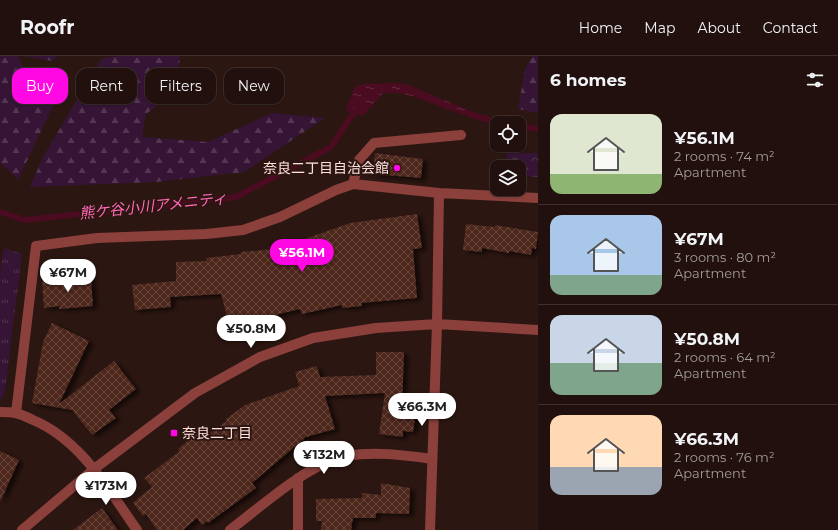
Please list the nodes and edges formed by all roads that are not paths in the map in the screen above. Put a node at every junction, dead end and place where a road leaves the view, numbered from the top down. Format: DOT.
graph roads {
  1 [pos="461,135"];
  2 [pos="353,184"];
  3 [pos="440,193"];
  4 [pos="538,198"];
  5 [pos="438,324"];
  6 [pos="538,330"];
  7 [pos="0,412"];
  8 [pos="16,413"];
  9 [pos="432,459"];
  10 [pos="94,469"];
  11 [pos="298,478"];
  12 [pos="22,530"];
  13 [pos="137,530"];
  14 [pos="230,530"];
  15 [pos="298,530"];
  16 [pos="430,530"];
  1 -- 2 [label="street"];
  2 -- 3 [label="street"];
  2 -- 8 [label="street"];
  3 -- 4 [label="street"];
  3 -- 5 [label="street"];
  5 -- 6 [label="street"];
  5 -- 9 [label="street"];
  5 -- 10 [label="street"];
  7 -- 8 [label="street"];
  8 -- 10 [label="street"];
  9 -- 11 [label="street"];
  9 -- 16 [label="street"];
  10 -- 12 [label="street"];
  10 -- 13 [label="street"];
  11 -- 14 [label="street"];
  11 -- 15 [label="street"];
}
